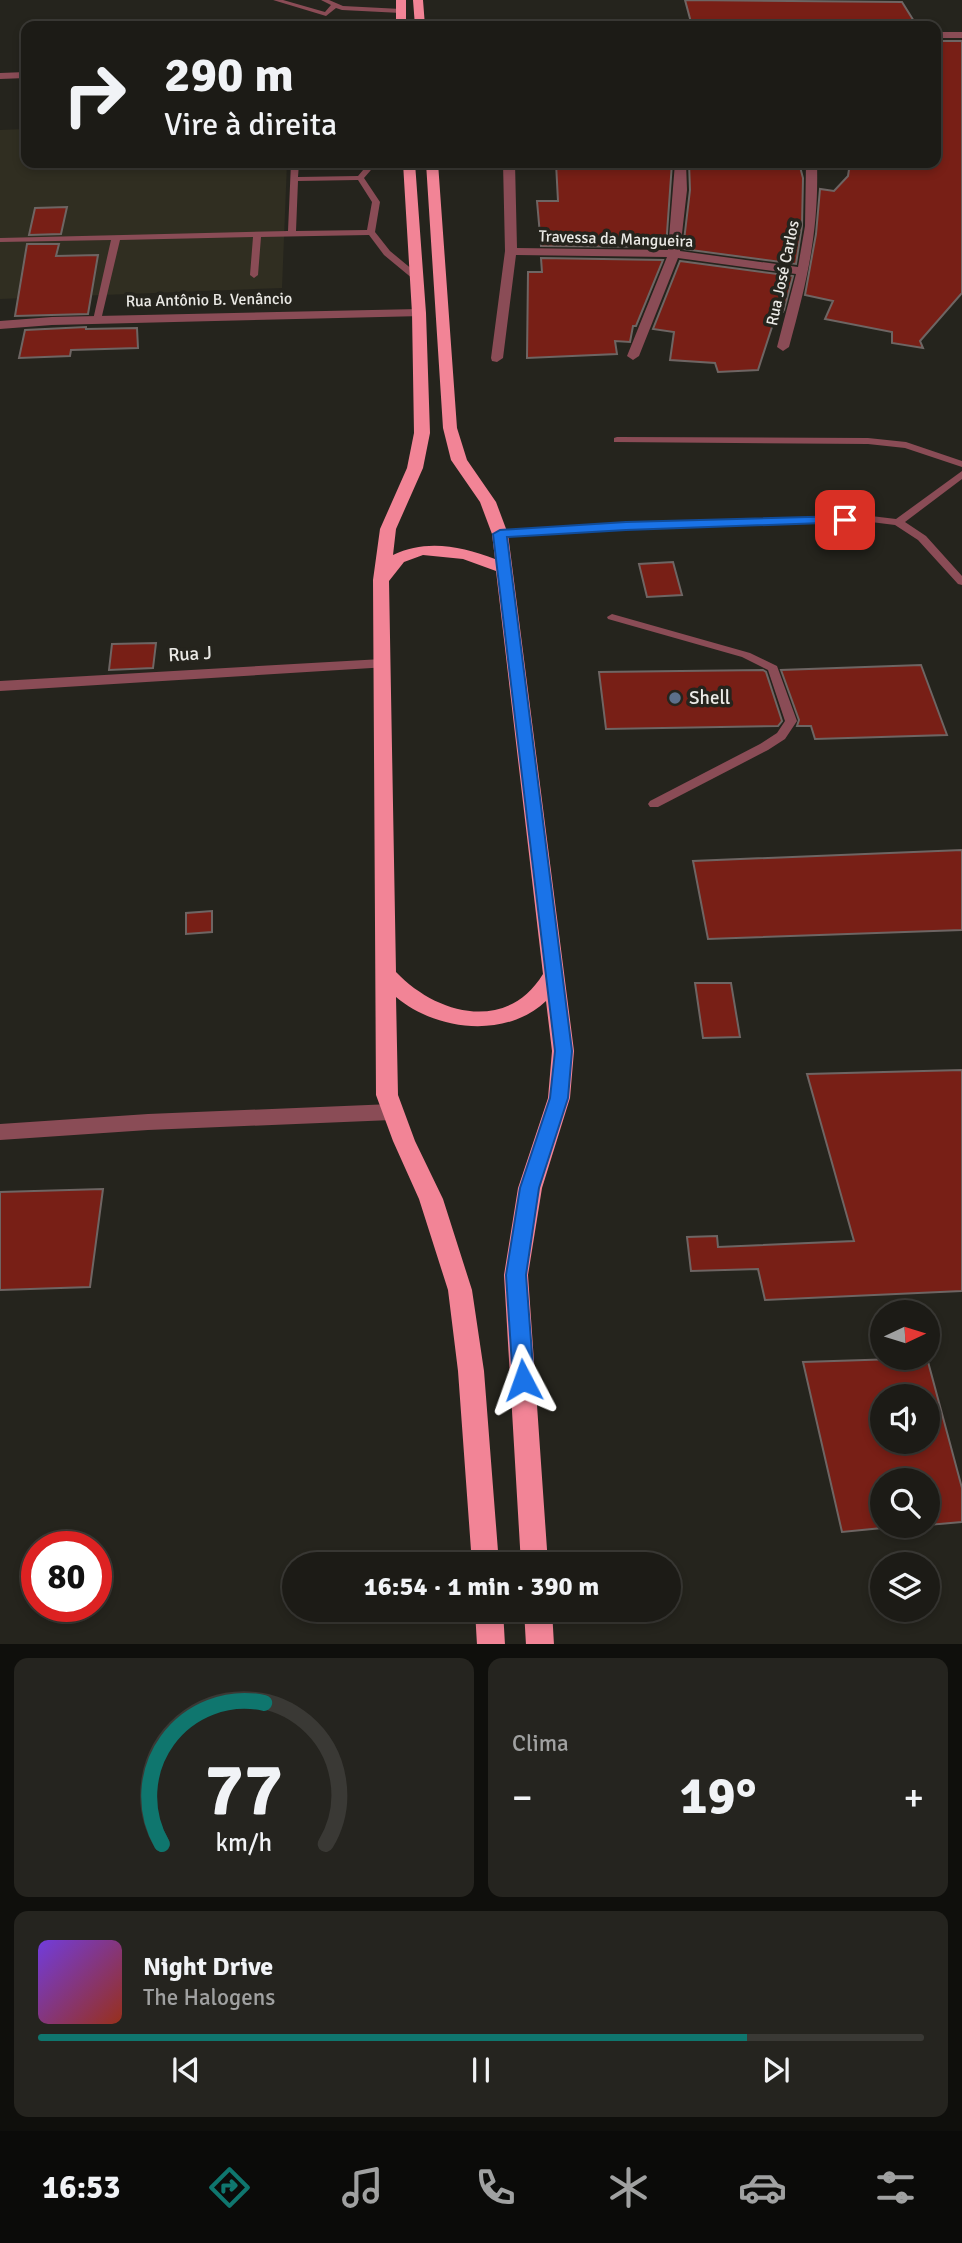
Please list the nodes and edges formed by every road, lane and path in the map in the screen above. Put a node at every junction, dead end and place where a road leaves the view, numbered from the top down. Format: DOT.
graph roads {
  1 [pos="276,0"];
  2 [pos="324,0"];
  3 [pos="355,0"];
  4 [pos="418,0"];
  5 [pos="335,5"];
  6 [pos="401,6"];
  7 [pos="354,9"];
  8 [pos="326,14"];
  9 [pos="322,21"];
  10 [pos="420,21"];
  11 [pos="962,35"];
  12 [pos="941,36"];
  13 [pos="21,75"];
  14 [pos="0,76"];
  15 [pos="295,168"];
  16 [pos="369,168"];
  17 [pos="409,168"];
  18 [pos="432,168"];
  19 [pos="509,168"];
  20 [pos="681,168"];
  21 [pos="812,168"];
  22 [pos="360,178"];
  23 [pos="294,179"];
  24 [pos="371,232"];
  25 [pos="292,233"];
  26 [pos="257,234"];
  27 [pos="116,238"];
  28 [pos="0,240"];
  29 [pos="511,251"];
  30 [pos="674,254"];
  31 [pos="803,271"];
  32 [pos="254,275"];
  33 [pos="416,277"];
  34 [pos="419,313"];
  35 [pos="97,320"];
  36 [pos="0,325"];
  37 [pos="783,347"];
  38 [pos="633,356"];
  39 [pos="497,358"];
  40 [pos="617,440"];
  41 [pos="962,464"];
  42 [pos="962,474"];
  43 [pos="898,522"];
  44 [pos="500,534"];
  45 [pos="505,569"];
  46 [pos="381,581"];
  47 [pos="962,582"];
  48 [pos="612,617"];
  49 [pos="382,664"];
  50 [pos="0,686"];
  51 [pos="654,804"];
  52 [pos="555,972"];
  53 [pos="385,973"];
  54 [pos="391,1112"];
  55 [pos="0,1132"];
  56 [pos="485,1552"];
  57 [pos="534,1552"];
  58 [pos="490,1622"];
  59 [pos="539,1622"];
  60 [pos="491,1644"];
  61 [pos="540,1644"];
  1 -- 8 [label="lane"];
  2 -- 5 [label="lane"];
  3 -- 7 [label="lane"];
  4 -- 10 [label="highway"];
  5 -- 7 [label="lane"];
  5 -- 8 [label="lane"];
  6 -- 7 [label="lane"];
  8 -- 9 [label="lane"];
  11 -- 12 [label="street"];
  13 -- 14 [label="street"];
  15 -- 23 [label="lane"];
  16 -- 22 [label="lane"];
  17 -- 33 [label="highway"];
  18 -- 44 [label="highway"];
  19 -- 29 [label="street"];
  20 -- 30 [label="street"];
  21 -- 31 [label="street, Rua José Carlos"];
  22 -- 23 [label="lane"];
  22 -- 24 [label="lane"];
  23 -- 25 [label="lane"];
  24 -- 25 [label="lane"];
  24 -- 33 [label="lane"];
  25 -- 26 [label="lane"];
  26 -- 27 [label="lane"];
  26 -- 32 [label="lane"];
  27 -- 28 [label="lane"];
  27 -- 35 [label="lane"];
  29 -- 30 [label="street, Travessa da Mangueira"];
  29 -- 39 [label="street"];
  30 -- 31 [label="street, Travessa da Mangueira"];
  30 -- 38 [label="street"];
  31 -- 37 [label="street, Rua José Carlos"];
  33 -- 34 [label="highway"];
  34 -- 35 [label="street, Rua Antônio B. Venâncio"];
  34 -- 46 [label="highway"];
  35 -- 36 [label="street, Rua Antônio B. Venâncio"];
  40 -- 41 [label="lane"];
  42 -- 43 [label="lane"];
  43 -- 44 [label="lane"];
  43 -- 47 [label="lane"];
  44 -- 45 [label="highway"];
  45 -- 46 [label="highway"];
  45 -- 52 [label="highway"];
  46 -- 49 [label="highway"];
  48 -- 51 [label="lane"];
  49 -- 50 [label="street, Rua J"];
  49 -- 53 [label="highway"];
  52 -- 53 [label="highway"];
  52 -- 57 [label="highway"];
  53 -- 54 [label="highway"];
  54 -- 55 [label="street"];
  54 -- 56 [label="highway"];
  58 -- 60 [label="highway"];
  59 -- 61 [label="highway"];
}
